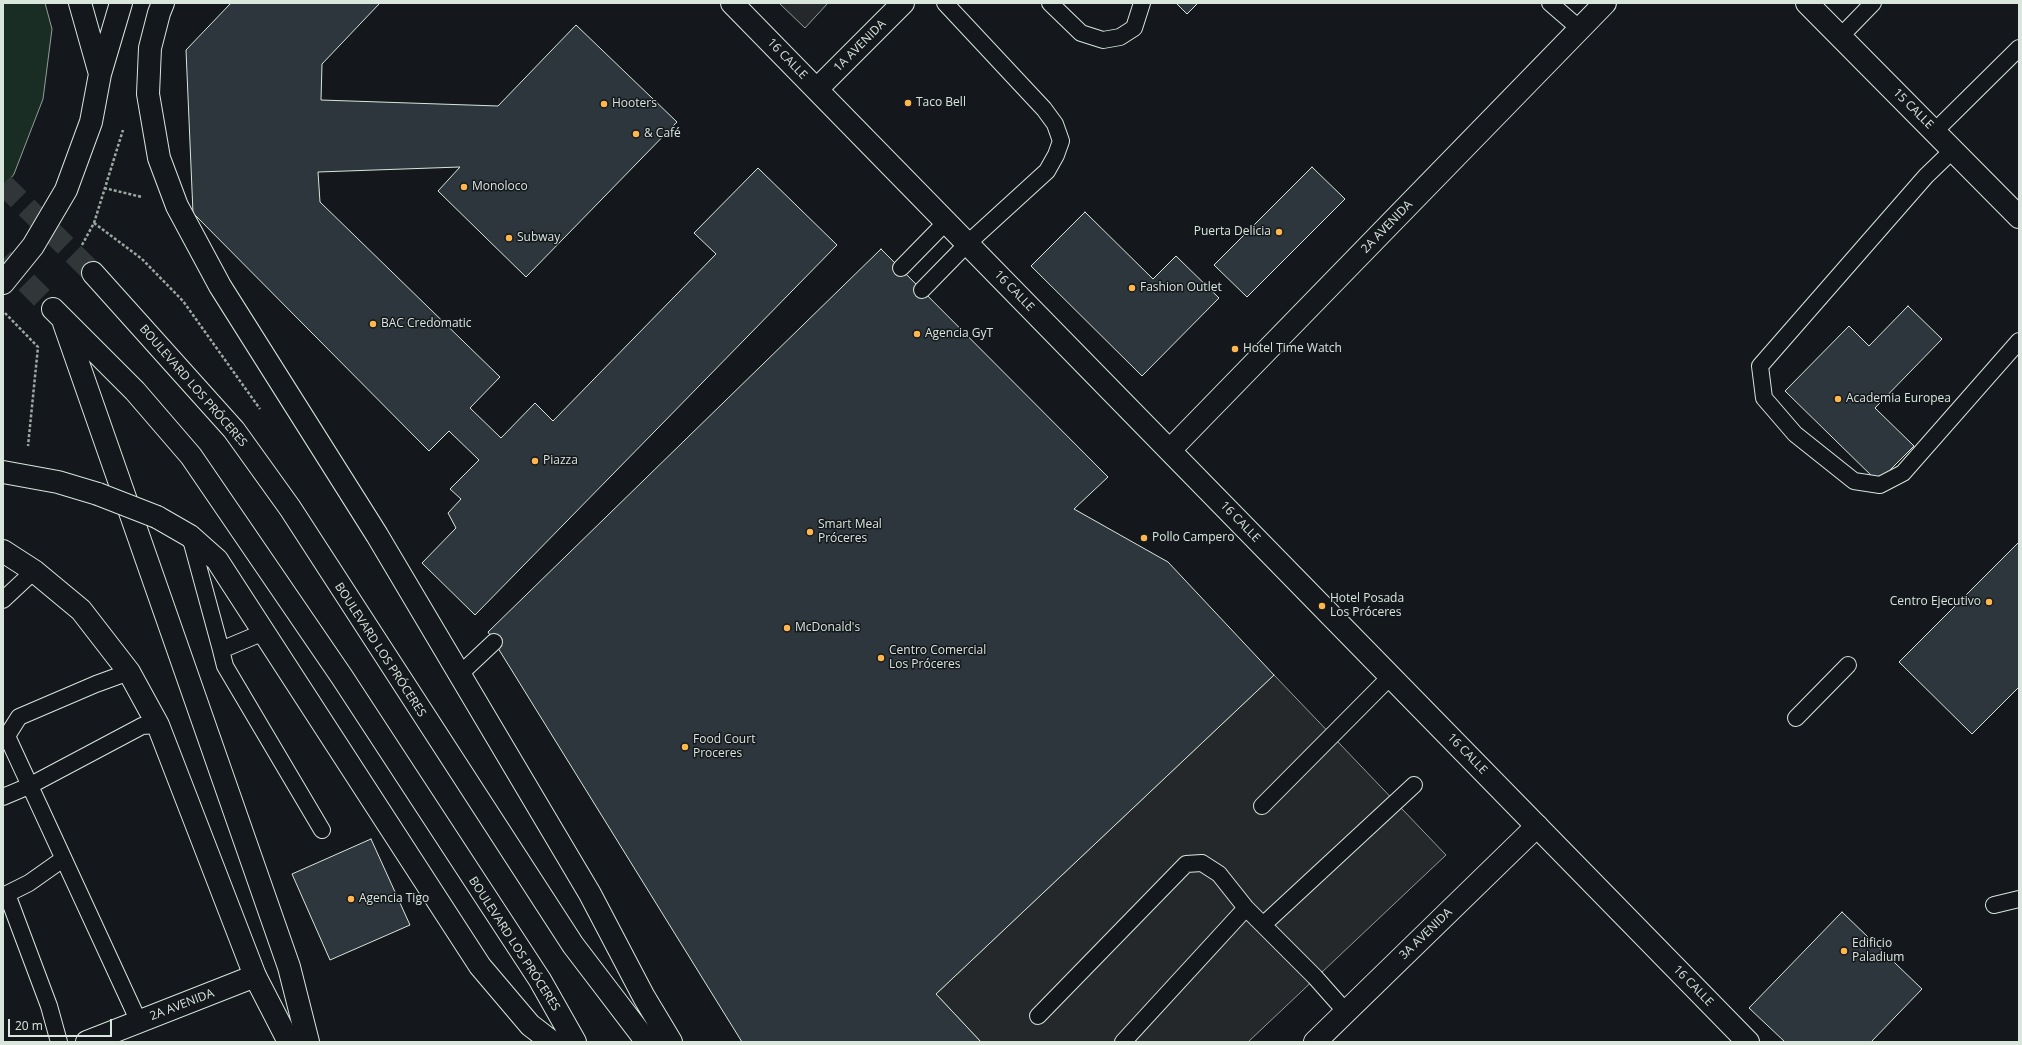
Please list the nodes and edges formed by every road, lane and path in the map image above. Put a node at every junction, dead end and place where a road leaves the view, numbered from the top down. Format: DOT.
graph roads {
  1 [pos="80,3"];
  2 [pos="121,3"];
  3 [pos="163,3"];
  4 [pos="732,3"];
  5 [pos="902,3"];
  6 [pos="945,3"];
  7 [pos="1050,3"];
  8 [pos="1142,3"];
  9 [pos="1550,3"];
  10 [pos="1605,3"];
  11 [pos="1806,3"];
  12 [pos="1873,3"];
  13 [pos="1580,29"];
  14 [pos="1840,37"];
  15 [pos="2019,48"];
  16 [pos="100,74"];
  17 [pos="817,90"];
  18 [pos="123,129"];
  19 [pos="1935,131"];
  20 [pos="1954,149"];
  21 [pos="2019,217"];
  22 [pos="946,222"];
  23 [pos="967,244"];
  24 [pos="80,249"];
  25 [pos="901,268"];
  26 [pos="93,273"];
  27 [pos="3,283"];
  28 [pos="922,290"];
  29 [pos="3,310"];
  30 [pos="40,340"];
  31 [pos="2019,341"];
  32 [pos="38,347"];
  33 [pos="1170,450"];
  34 [pos="3,472"];
  35 [pos="25,475"];
  36 [pos="190,536"];
  37 [pos="3,551"];
  38 [pos="34,571"];
  39 [pos="3,600"];
  40 [pos="264,632"];
  41 [pos="494,642"];
  42 [pos="221,650"];
  43 [pos="1848,665"];
  44 [pos="129,672"];
  45 [pos="460,674"];
  46 [pos="1391,676"];
  47 [pos="1796,718"];
  48 [pos="158,725"];
  49 [pos="1414,785"];
  50 [pos="29,786"];
  51 [pos="3,797"];
  52 [pos="1262,806"];
  53 [pos="1537,826"];
  54 [pos="322,830"];
  55 [pos="63,859"];
  56 [pos="5,890"];
  57 [pos="2019,899"];
  58 [pos="1994,905"];
  59 [pos="1246,908"];
  60 [pos="1264,924"];
  61 [pos="255,976"];
  62 [pos="1346,1012"];
  63 [pos="1038,1016"];
  64 [pos="139,1022"];
  65 [pos="60,1042"];
  66 [pos="87,1042"];
  67 [pos="289,1042"];
  68 [pos="308,1042"];
  69 [pos="552,1042"];
  70 [pos="575,1042"];
  71 [pos="647,1042"];
  72 [pos="671,1042"];
  73 [pos="1123,1042"];
  74 [pos="1315,1042"];
  75 [pos="1748,1042"];
  1 -- 16 [label="main road"];
  2 -- 16 [label="main road"];
  3 -- 45 [label="main road"];
  4 -- 17 [label="main road, 16 CALLE"];
  5 -- 17 [label="main road, 1A AVENIDA"];
  6 -- 23 [label="lane"];
  7 -- 8 [label="lane"];
  9 -- 13 [label="lane"];
  10 -- 13 [label="main road, 2A AVENIDA"];
  11 -- 14 [label="main road, 15 CALLE"];
  12 -- 14 [label="lane"];
  13 -- 33 [label="main road, 2A AVENIDA"];
  14 -- 19 [label="main road, 15 CALLE"];
  15 -- 19 [label="lane"];
  16 -- 27 [label="main road"];
  17 -- 22 [label="main road, 16 CALLE"];
  18 -- 24 [label="path"];
  19 -- 20 [label="main road, 15 CALLE"];
  20 -- 21 [label="main road, 15 CALLE"];
  20 -- 31 [label="lane"];
  22 -- 23 [label="main road, 16 CALLE"];
  22 -- 25 [label="lane"];
  23 -- 28 [label="lane"];
  23 -- 33 [label="main road, 16 CALLE"];
  26 -- 71 [label="main road, BOULEVARD LOS PRÓCERES"];
  29 -- 32 [label="path"];
  30 -- 32 [label="path"];
  32 -- 35 [label="path"];
  33 -- 46 [label="main road, 16 CALLE"];
  34 -- 35 [label="main road"];
  35 -- 36 [label="main road, bridge"];
  36 -- 40 [label="main road"];
  36 -- 42 [label="lane"];
  37 -- 38 [label="main road"];
  38 -- 39 [label="lane"];
  38 -- 44 [label="main road"];
  40 -- 42 [label="lane"];
  40 -- 69 [label="main road"];
  41 -- 45 [label="lane"];
  42 -- 54 [label="lane"];
  43 -- 47 [label="lane"];
  44 -- 48 [label="main road"];
  44 -- 50 [label="lane"];
  45 -- 72 [label="main road"];
  46 -- 52 [label="lane"];
  46 -- 53 [label="main road, 16 CALLE"];
  48 -- 50 [label="lane"];
  48 -- 61 [label="main road"];
  49 -- 60 [label="lane"];
  50 -- 51 [label="lane"];
  50 -- 55 [label="lane"];
  53 -- 62 [label="main road, 3A AVENIDA"];
  53 -- 75 [label="main road, 16 CALLE"];
  55 -- 56 [label="lane"];
  55 -- 64 [label="lane"];
  56 -- 65 [label="lane"];
  57 -- 58 [label="lane"];
  59 -- 60 [label="lane"];
  59 -- 63 [label="lane"];
  59 -- 73 [label="lane"];
  60 -- 62 [label="lane"];
  61 -- 64 [label="main road, 2A AVENIDA"];
  61 -- 67 [label="main road"];
  62 -- 74 [label="main road, 3A AVENIDA"];
  64 -- 66 [label="main road, 2A AVENIDA"];
  68 -- 70 [label="main road, BOULEVARD LOS PRÓCERES"];
}
